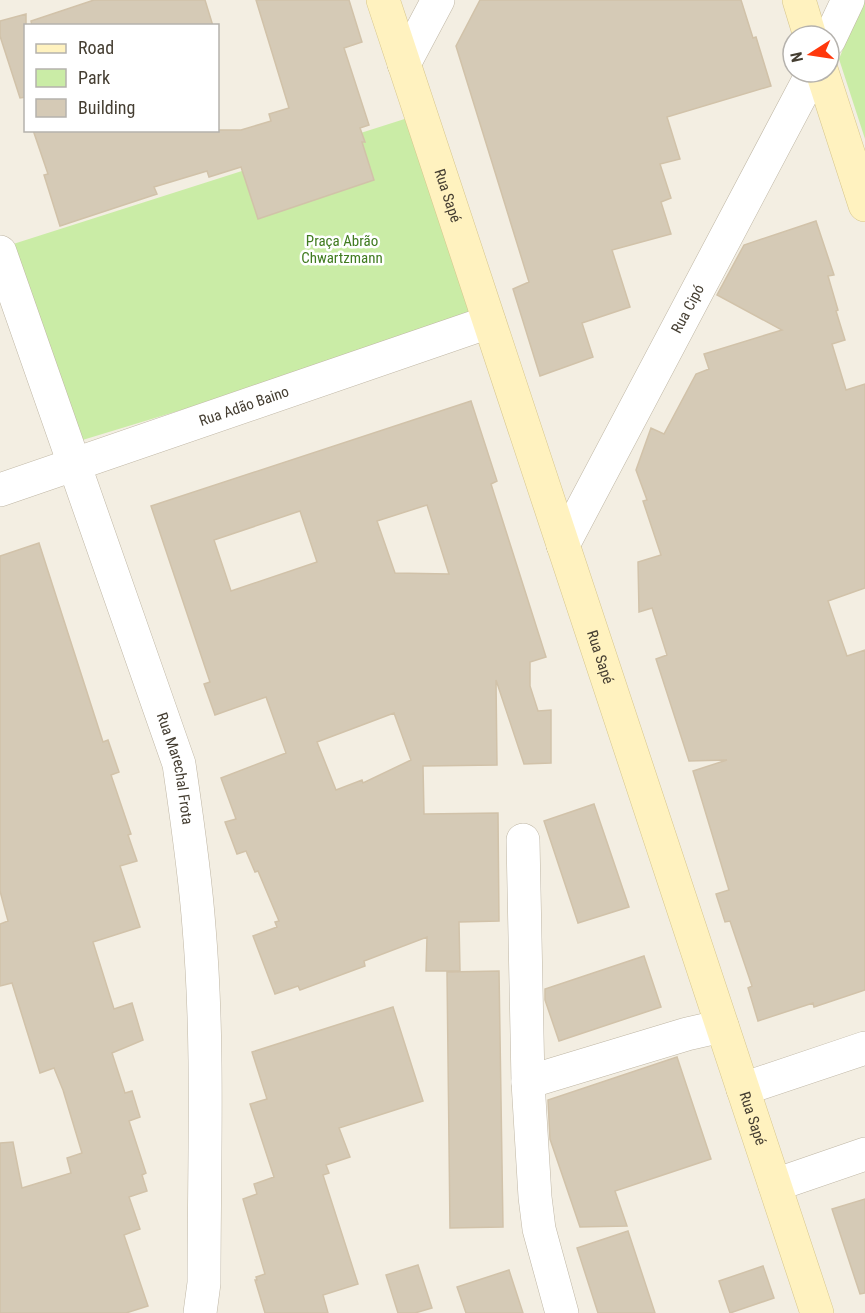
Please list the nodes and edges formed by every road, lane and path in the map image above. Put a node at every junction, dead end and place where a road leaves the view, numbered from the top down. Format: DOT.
graph roads {
  1 [pos="383,0"];
  2 [pos="438,0"];
  3 [pos="799,0"];
  4 [pos="848,0"];
  5 [pos="806,24"];
  6 [pos="837,24"];
  7 [pos="404,64"];
  8 [pos="807,84"];
  9 [pos="826,84"];
  10 [pos="865,205"];
  11 [pos="0,252"];
  12 [pos="489,322"];
  13 [pos="74,465"];
  14 [pos="0,490"];
  15 [pos="563,545"];
  16 [pos="523,840"];
  17 [pos="722,1026"];
  18 [pos="865,1048"];
  19 [pos="528,1082"];
  20 [pos="743,1089"];
  21 [pos="865,1154"];
  22 [pos="775,1185"];
  23 [pos="200,1313"];
  24 [pos="562,1313"];
  25 [pos="817,1313"];
  1 -- 7 [label="street, Rua Sapé"];
  2 -- 7 [label="street"];
  3 -- 5 [label="street"];
  4 -- 6 [label="street"];
  7 -- 12 [label="street, Rua Sapé"];
  8 -- 15 [label="street, Rua Cipó"];
  9 -- 10 [label="street"];
  11 -- 13 [label="street, Rua Marechal Frota"];
  12 -- 13 [label="street, Rua Adão Baino"];
  12 -- 15 [label="street, Rua Sapé"];
  13 -- 14 [label="street, Rua Adão Baino"];
  13 -- 23 [label="street, Rua Marechal Frota"];
  15 -- 17 [label="street, Rua Sapé"];
  16 -- 19 [label="street"];
  17 -- 19 [label="street"];
  17 -- 20 [label="street, Rua Sapé"];
  18 -- 20 [label="street"];
  19 -- 24 [label="street"];
  20 -- 22 [label="street, Rua Sapé"];
  21 -- 22 [label="street"];
  22 -- 25 [label="street, Rua Sapé"];
}
